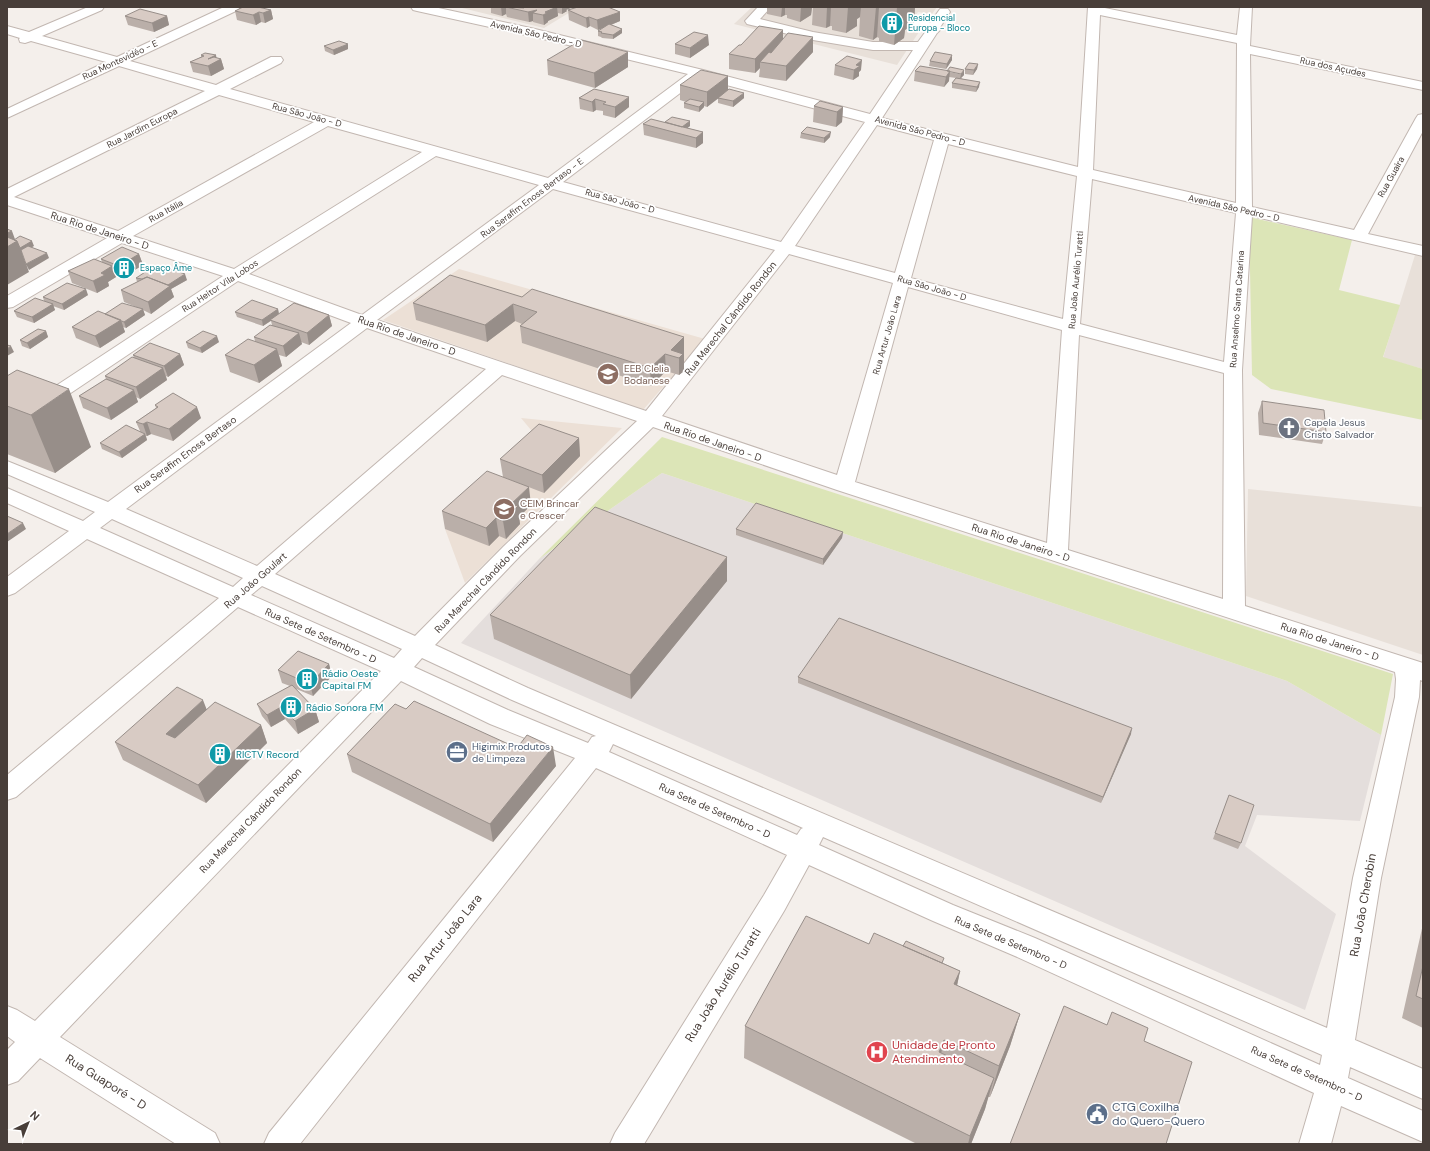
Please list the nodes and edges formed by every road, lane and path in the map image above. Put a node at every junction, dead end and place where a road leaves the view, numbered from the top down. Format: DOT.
graph roads {
  1 [pos="98,7"];
  2 [pos="234,7"];
  3 [pos="417,7"];
  4 [pos="765,7"];
  5 [pos="860,7"];
  6 [pos="1246,7"];
  7 [pos="1093,8"];
  8 [pos="944,12"];
  9 [pos="7,30"];
  10 [pos="934,30"];
  11 [pos="29,37"];
  12 [pos="13,44"];
  13 [pos="1243,44"];
  14 [pos="921,46"];
  15 [pos="276,60"];
  16 [pos="115,62"];
  17 [pos="698,73"];
  18 [pos="1423,86"];
  19 [pos="218,90"];
  20 [pos="7,114"];
  21 [pos="1423,118"];
  22 [pos="874,119"];
  23 [pos="326,120"];
  24 [pos="942,138"];
  25 [pos="435,150"];
  26 [pos="1085,173"];
  27 [pos="553,183"];
  28 [pos="7,196"];
  29 [pos="7,200"];
  30 [pos="1244,210"];
  31 [pos="120,236"];
  32 [pos="1359,236"];
  33 [pos="786,247"];
  34 [pos="1423,251"];
  35 [pos="236,275"];
  36 [pos="902,279"];
  37 [pos="7,304"];
  38 [pos="365,322"];
  39 [pos="1071,327"];
  40 [pos="500,367"];
  41 [pos="1233,370"];
  42 [pos="650,419"];
  43 [pos="7,427"];
  44 [pos="7,467"];
  45 [pos="844,485"];
  46 [pos="7,495"];
  47 [pos="110,510"];
  48 [pos="84,530"];
  49 [pos="1057,553"];
  50 [pos="260,576"];
  51 [pos="7,588"];
  52 [pos="235,597"];
  53 [pos="1234,610"];
  54 [pos="419,648"];
  55 [pos="397,668"];
  56 [pos="1414,668"];
  57 [pos="520,694"];
  58 [pos="499,717"];
  59 [pos="610,732"];
  60 [pos="592,755"];
  61 [pos="7,790"];
  62 [pos="817,823"];
  63 [pos="803,850"];
  64 [pos="7,1020"];
  65 [pos="38,1039"];
  66 [pos="1339,1047"];
  67 [pos="7,1071"];
  68 [pos="1332,1084"];
  69 [pos="1423,1084"];
  70 [pos="1423,1127"];
  71 [pos="204,1144"];
  72 [pos="280,1144"];
  73 [pos="626,1144"];
  74 [pos="1315,1144"];
  1 -- 11 [label="street"];
  2 -- 16 [label="street, Rua Montevidéo - E"];
  3 -- 17 [label="street, Avenida São Pedro - D"];
  4 -- 14 [label="street"];
  5 -- 10 [label="street"];
  6 -- 13 [label="street, Rua Anselmo Santa Catarina"];
  7 -- 13 [label="street, Rua dos Açudes"];
  7 -- 26 [label="street, Rua João Aurélio Turatti"];
  8 -- 10 [label="street, Rua Marechal Cândido Rondon"];
  9 -- 11 [label="street, Rua São João - D"];
  10 -- 14 [label="street, Rua Marechal Cândido Rondon"];
  11 -- 12 [label="street"];
  11 -- 16 [label="street, Rua São João - D"];
  13 -- 18 [label="street, Rua dos Açudes"];
  13 -- 30 [label="street, Rua Anselmo Santa Catarina"];
  14 -- 22 [label="street, Rua Marechal Cândido Rondon"];
  15 -- 19 [label="street, Rua Jardim Europa"];
  16 -- 19 [label="street, Rua São João - D"];
  16 -- 20 [label="street, Rua Montevidéo - E"];
  17 -- 22 [label="street, Avenida São Pedro - D"];
  17 -- 27 [label="street, Rua Serafim Enoss Bertaso - E"];
  19 -- 23 [label="street, Rua São João - D"];
  19 -- 28 [label="street, Rua Jardim Europa"];
  21 -- 32 [label="street, Rua Guaíra"];
  22 -- 24 [label="street, Avenida São Pedro - D"];
  22 -- 33 [label="street, Rua Marechal Cândido Rondon"];
  23 -- 25 [label="street, Rua São João - D"];
  23 -- 31 [label="street, Rua Itália"];
  24 -- 26 [label="street, Avenida São Pedro - D"];
  24 -- 36 [label="street, Rua Artur João Lara"];
  25 -- 27 [label="street, Rua São João - D"];
  25 -- 35 [label="street, Rua Heitor Vila Lobos"];
  26 -- 30 [label="street, Avenida São Pedro - D"];
  26 -- 39 [label="street, Rua João Aurélio Turatti"];
  27 -- 33 [label="street, Rua São João - D"];
  27 -- 38 [label="street, Rua Serafim Enoss Bertaso - E"];
  29 -- 31 [label="street, Rua Rio de Janeiro - D"];
  30 -- 32 [label="street, Avenida São Pedro - D"];
  30 -- 41 [label="street, Rua Anselmo Santa Catarina"];
  31 -- 35 [label="street, Rua Rio de Janeiro - D"];
  31 -- 37 [label="street, Rua Itália"];
  32 -- 34 [label="street, Avenida São Pedro - D"];
  33 -- 36 [label="street, Rua São João - D"];
  33 -- 42 [label="street, Rua Marechal Cândido Rondon"];
  35 -- 38 [label="street, Rua Rio de Janeiro - D"];
  35 -- 43 [label="street, Rua Heitor Vila Lobos"];
  36 -- 39 [label="street, Rua São João - D"];
  36 -- 45 [label="street, Rua Artur João Lara"];
  38 -- 40 [label="street, Rua Rio de Janeiro - D"];
  38 -- 47 [label="street, Rua Serafim Enoss Bertaso"];
  39 -- 41 [label="street, Rua São João - D"];
  39 -- 49 [label="street, Rua João Aurélio Turatti"];
  40 -- 42 [label="street, Rua Rio de Janeiro - D"];
  40 -- 50 [label="street, Rua João Goulart"];
  41 -- 53 [label="street, Rua Anselmo Santa Catarina"];
  42 -- 45 [label="street, Rua Rio de Janeiro - D"];
  42 -- 54 [label="street, Rua Marechal Cândido Rondon"];
  44 -- 47 [label="street"];
  45 -- 49 [label="street, Rua Rio de Janeiro - D"];
  46 -- 48 [label="street, Rua Sete de Setembro - D"];
  47 -- 48 [label="street, Rua Serafim Enoss Bertaso"];
  47 -- 50 [label="street"];
  48 -- 51 [label="street, Rua Serafim Enoss Bertaso"];
  48 -- 52 [label="street, Rua Sete de Setembro - D"];
  49 -- 53 [label="street, Rua Rio de Janeiro - D"];
  50 -- 52 [label="street, Rua João Goulart"];
  50 -- 54 [label="street"];
  52 -- 55 [label="street, Rua Sete de Setembro - D"];
  52 -- 61 [label="street, Rua João Goulart"];
  53 -- 56 [label="street, Rua Rio de Janeiro - D"];
  54 -- 55 [label="street, Rua Marechal Cândido Rondon"];
  54 -- 57 [label="street"];
  55 -- 58 [label="street, Rua Sete de Setembro - D"];
  55 -- 65 [label="street, Rua Marechal Cândido Rondon"];
  56 -- 66 [label="street, Rua João Cherobin"];
  57 -- 58 [label="street"];
  57 -- 59 [label="street"];
  58 -- 60 [label="street, Rua Sete de Setembro - D"];
  59 -- 60 [label="street, Rua Artur João Lara"];
  59 -- 62 [label="street"];
  60 -- 63 [label="street, Rua Sete de Setembro - D"];
  60 -- 72 [label="street, Rua Artur João Lara"];
  62 -- 63 [label="street, Rua João Aurélio Turatti"];
  62 -- 66 [label="street"];
  63 -- 68 [label="street, Rua Sete de Setembro - D"];
  63 -- 73 [label="street, Rua João Aurélio Turatti"];
  64 -- 65 [label="street, Rua Guaporé - D"];
  65 -- 67 [label="street, Rua Marechal Cândido Rondon"];
  65 -- 71 [label="street, Rua Guaporé - D"];
  66 -- 68 [label="street, Rua João Cherobin"];
  66 -- 69 [label="street"];
  68 -- 70 [label="street, Rua Sete de Setembro - D"];
  68 -- 74 [label="street, Rua João Cherobin"];
}
